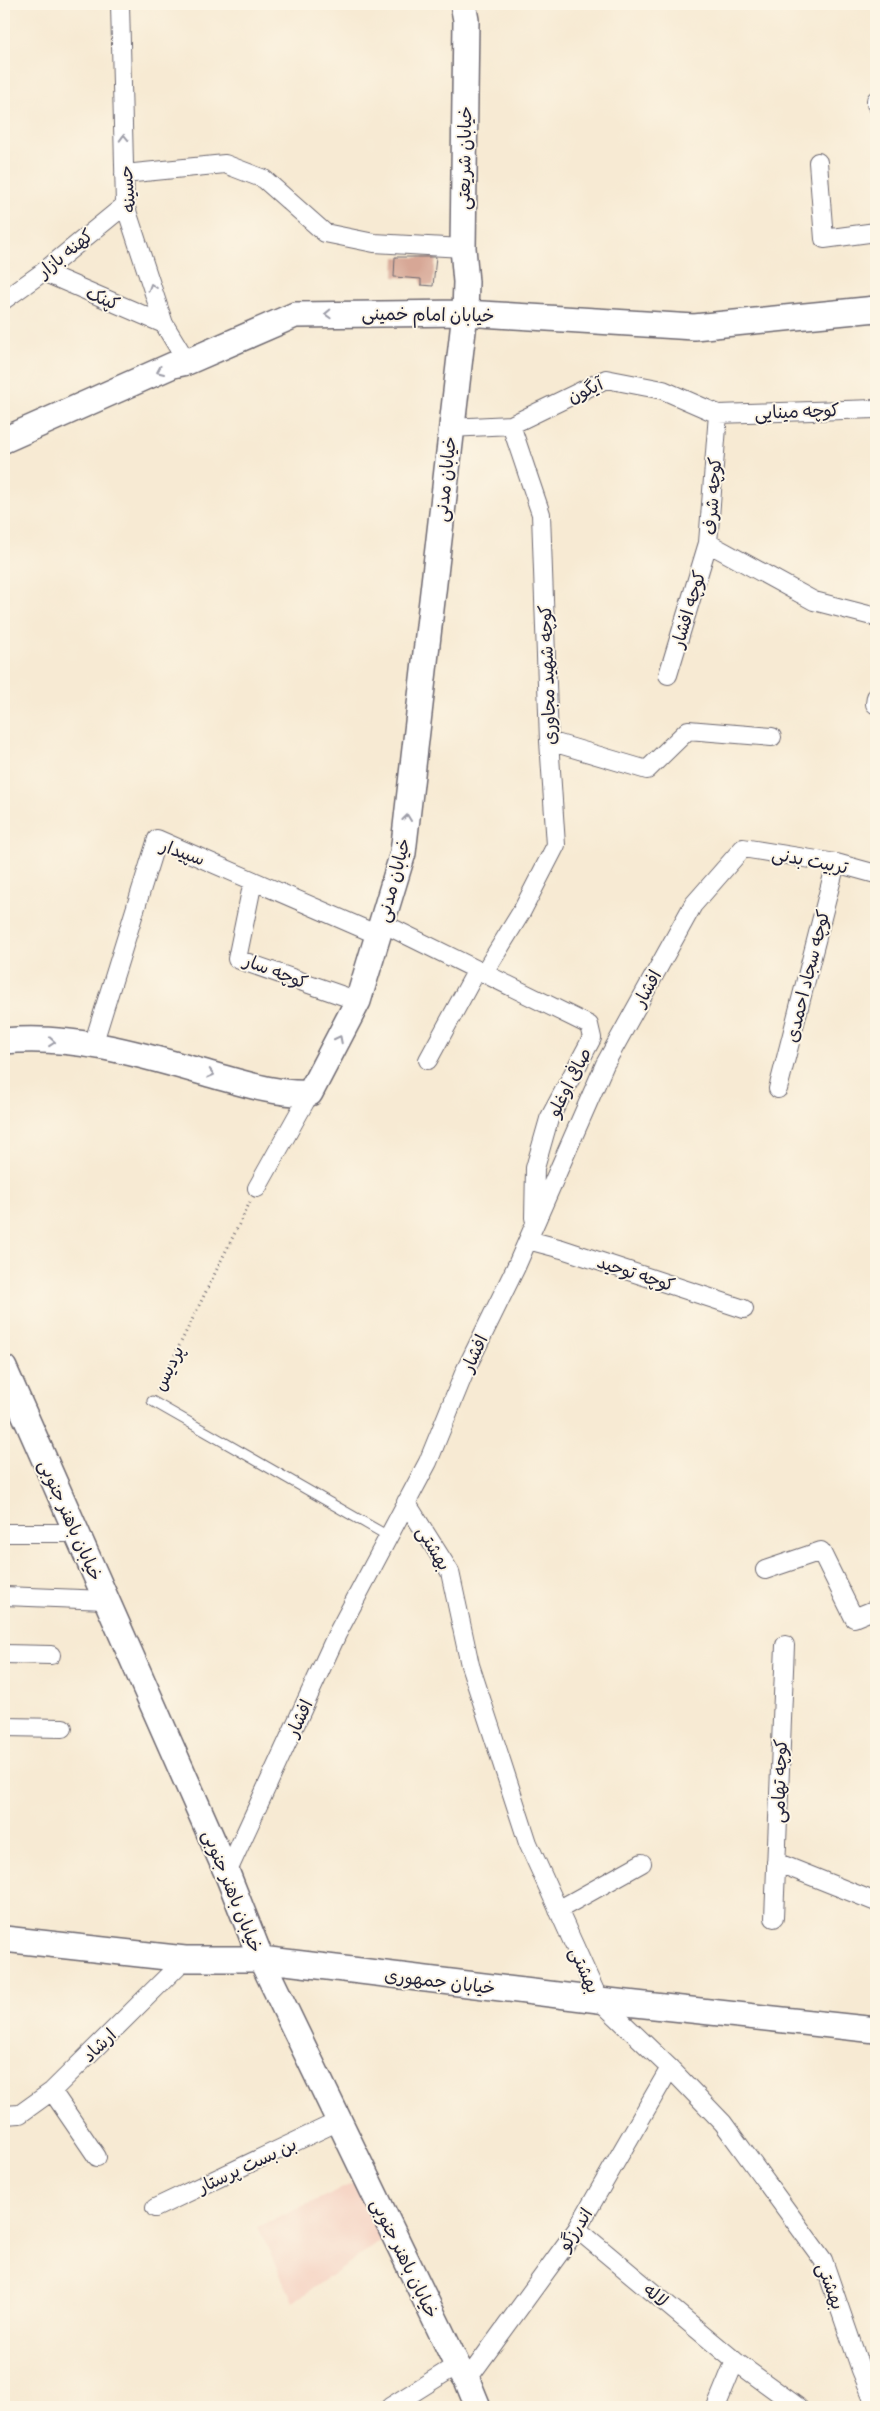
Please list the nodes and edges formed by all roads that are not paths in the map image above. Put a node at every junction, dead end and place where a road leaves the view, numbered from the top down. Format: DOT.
graph roads {
  1 [pos="120,4"];
  2 [pos="463,4"];
  3 [pos="876,100"];
  4 [pos="876,104"];
  5 [pos="818,162"];
  6 [pos="124,174"];
  7 [pos="125,205"];
  8 [pos="876,232"];
  9 [pos="463,248"];
  10 [pos="43,272"];
  11 [pos="4,300"];
  12 [pos="876,309"];
  13 [pos="465,313"];
  14 [pos="164,324"];
  15 [pos="187,362"];
  16 [pos="876,409"];
  17 [pos="718,414"];
  18 [pos="511,424"];
  19 [pos="450,428"];
  20 [pos="4,440"];
  21 [pos="708,543"];
  22 [pos="876,617"];
  23 [pos="668,674"];
  24 [pos="772,737"];
  25 [pos="549,740"];
  26 [pos="743,848"];
  27 [pos="836,863"];
  28 [pos="876,874"];
  29 [pos="253,880"];
  30 [pos="380,929"];
  31 [pos="480,971"];
  32 [pos="358,1001"];
  33 [pos="4,1041"];
  34 [pos="93,1045"];
  35 [pos="428,1060"];
  36 [pos="778,1089"];
  37 [pos="310,1093"];
  38 [pos="257,1188"];
  39 [pos="531,1233"];
  40 [pos="744,1309"];
  41 [pos="4,1368"];
  42 [pos="152,1401"];
  43 [pos="406,1502"];
  44 [pos="4,1533"];
  45 [pos="77,1533"];
  46 [pos="388,1536"];
  47 [pos="765,1570"];
  48 [pos="4,1596"];
  49 [pos="106,1600"];
  50 [pos="876,1609"];
  51 [pos="785,1645"];
  52 [pos="4,1654"];
  53 [pos="51,1655"];
  54 [pos="4,1727"];
  55 [pos="63,1728"];
  56 [pos="776,1862"];
  57 [pos="642,1863"];
  58 [pos="227,1873"];
  59 [pos="876,1902"];
  60 [pos="558,1910"];
  61 [pos="774,1918"];
  62 [pos="4,1939"];
  63 [pos="186,1959"];
  64 [pos="261,1959"];
  65 [pos="599,2000"];
  66 [pos="876,2030"];
  67 [pos="670,2068"];
  68 [pos="52,2091"];
  69 [pos="4,2115"];
  70 [pos="339,2121"];
  71 [pos="97,2157"];
  72 [pos="155,2208"];
  73 [pos="577,2229"];
  74 [pos="735,2360"];
  75 [pos="462,2373"];
  76 [pos="876,2406"];
  77 [pos="390,2407"];
  78 [pos="478,2407"];
  79 [pos="716,2407"];
  80 [pos="798,2407"];
  6 -- 1 [label="street, حسینه, one-way"];
  2 -- 9 [label="street, خیابان شریعتی"];
  3 -- 4 [label="street"];
  5 -- 8 [label="street"];
  6 -- 7 [label="street, حسینه"];
  6 -- 9 [label="street"];
  7 -- 10 [label="street, کهنه بازار"];
  14 -- 7 [label="street, حسینه, one-way"];
  9 -- 13 [label="street, خیابان شریعتی"];
  10 -- 11 [label="street, کهنه بازار"];
  10 -- 14 [label="street, کپنک"];
  12 -- 13 [label="street, خیابان امام خمینی"];
  13 -- 15 [label="street, خیابان امام خمینی, one-way"];
  13 -- 19 [label="street, خیابان مدنی"];
  14 -- 15 [label="street, حسینه"];
  15 -- 20 [label="street, خیابان امام خمینی, one-way"];
  16 -- 17 [label="street, کوچه مینایی"];
  17 -- 18 [label="street, آیگون"];
  17 -- 21 [label="street, کوچه شرف"];
  18 -- 19 [label="street"];
  18 -- 25 [label="street, کوچه شهید مجاوری"];
  30 -- 19 [label="street, خیابان مدنی, one-way"];
  21 -- 22 [label="street, کوچه شرف"];
  21 -- 23 [label="street, کوچه افشار"];
  24 -- 25 [label="street"];
  25 -- 31 [label="street, کوچه شهید مجاوری"];
  26 -- 27 [label="street, تربیت بدنی"];
  26 -- 39 [label="street, افشار"];
  27 -- 28 [label="street, تربیت بدنی"];
  27 -- 36 [label="street, کوچه سجاد احمدی"];
  29 -- 30 [label="street, سپیدار"];
  29 -- 32 [label="street, کوچه سار"];
  29 -- 34 [label="street, سپیدار"];
  30 -- 31 [label="street, سپیدار"];
  30 -- 32 [label="street, خیابان مدنی"];
  31 -- 35 [label="street, کوچه شهید مجاوری"];
  31 -- 39 [label="street, صافی اوغلو"];
  37 -- 32 [label="street, خیابان مدنی, one-way"];
  33 -- 34 [label="street, one-way"];
  34 -- 37 [label="street, one-way"];
  37 -- 38 [label="street"];
  39 -- 40 [label="street, کوچه توحید"];
  39 -- 43 [label="street, افشار"];
  41 -- 45 [label="street, خیابان باهنر جنوبی"];
  42 -- 46 [label="lane, پردیس"];
  43 -- 46 [label="street, افشار"];
  43 -- 60 [label="street, بهشتی"];
  44 -- 45 [label="street"];
  45 -- 49 [label="street, خیابان باهنر جنوبی"];
  46 -- 58 [label="street, افشار"];
  47 -- 50 [label="street"];
  48 -- 49 [label="street"];
  49 -- 58 [label="street, خیابان باهنر جنوبی"];
  51 -- 56 [label="street, کوچه تهامی"];
  52 -- 53 [label="street"];
  54 -- 55 [label="street"];
  56 -- 59 [label="street"];
  56 -- 61 [label="street, کوچه تهامی"];
  57 -- 60 [label="street"];
  58 -- 64 [label="street, خیابان باهنر جنوبی"];
  60 -- 65 [label="street, بهشتی"];
  62 -- 63 [label="street, خیابان جمهوری"];
  63 -- 64 [label="street, خیابان جمهوری"];
  63 -- 68 [label="street, ارشاد"];
  64 -- 65 [label="street, خیابان جمهوری"];
  64 -- 70 [label="street, خیابان باهنر جنوبی"];
  65 -- 66 [label="street, خیابان جمهوری"];
  65 -- 67 [label="street, بهشتی"];
  67 -- 73 [label="street, اندرزگو"];
  67 -- 76 [label="street, بهشتی"];
  68 -- 69 [label="street, ارشاد"];
  68 -- 71 [label="street"];
  70 -- 72 [label="street, بن بست پرستار"];
  70 -- 75 [label="street, خیابان باهنر جنوبی"];
  73 -- 74 [label="street, لاله"];
  73 -- 75 [label="street, اندرزگو"];
  74 -- 79 [label="street"];
  74 -- 80 [label="street, لاله"];
  75 -- 77 [label="street"];
  75 -- 78 [label="street, خیابان باهنر جنوبی"];
}
